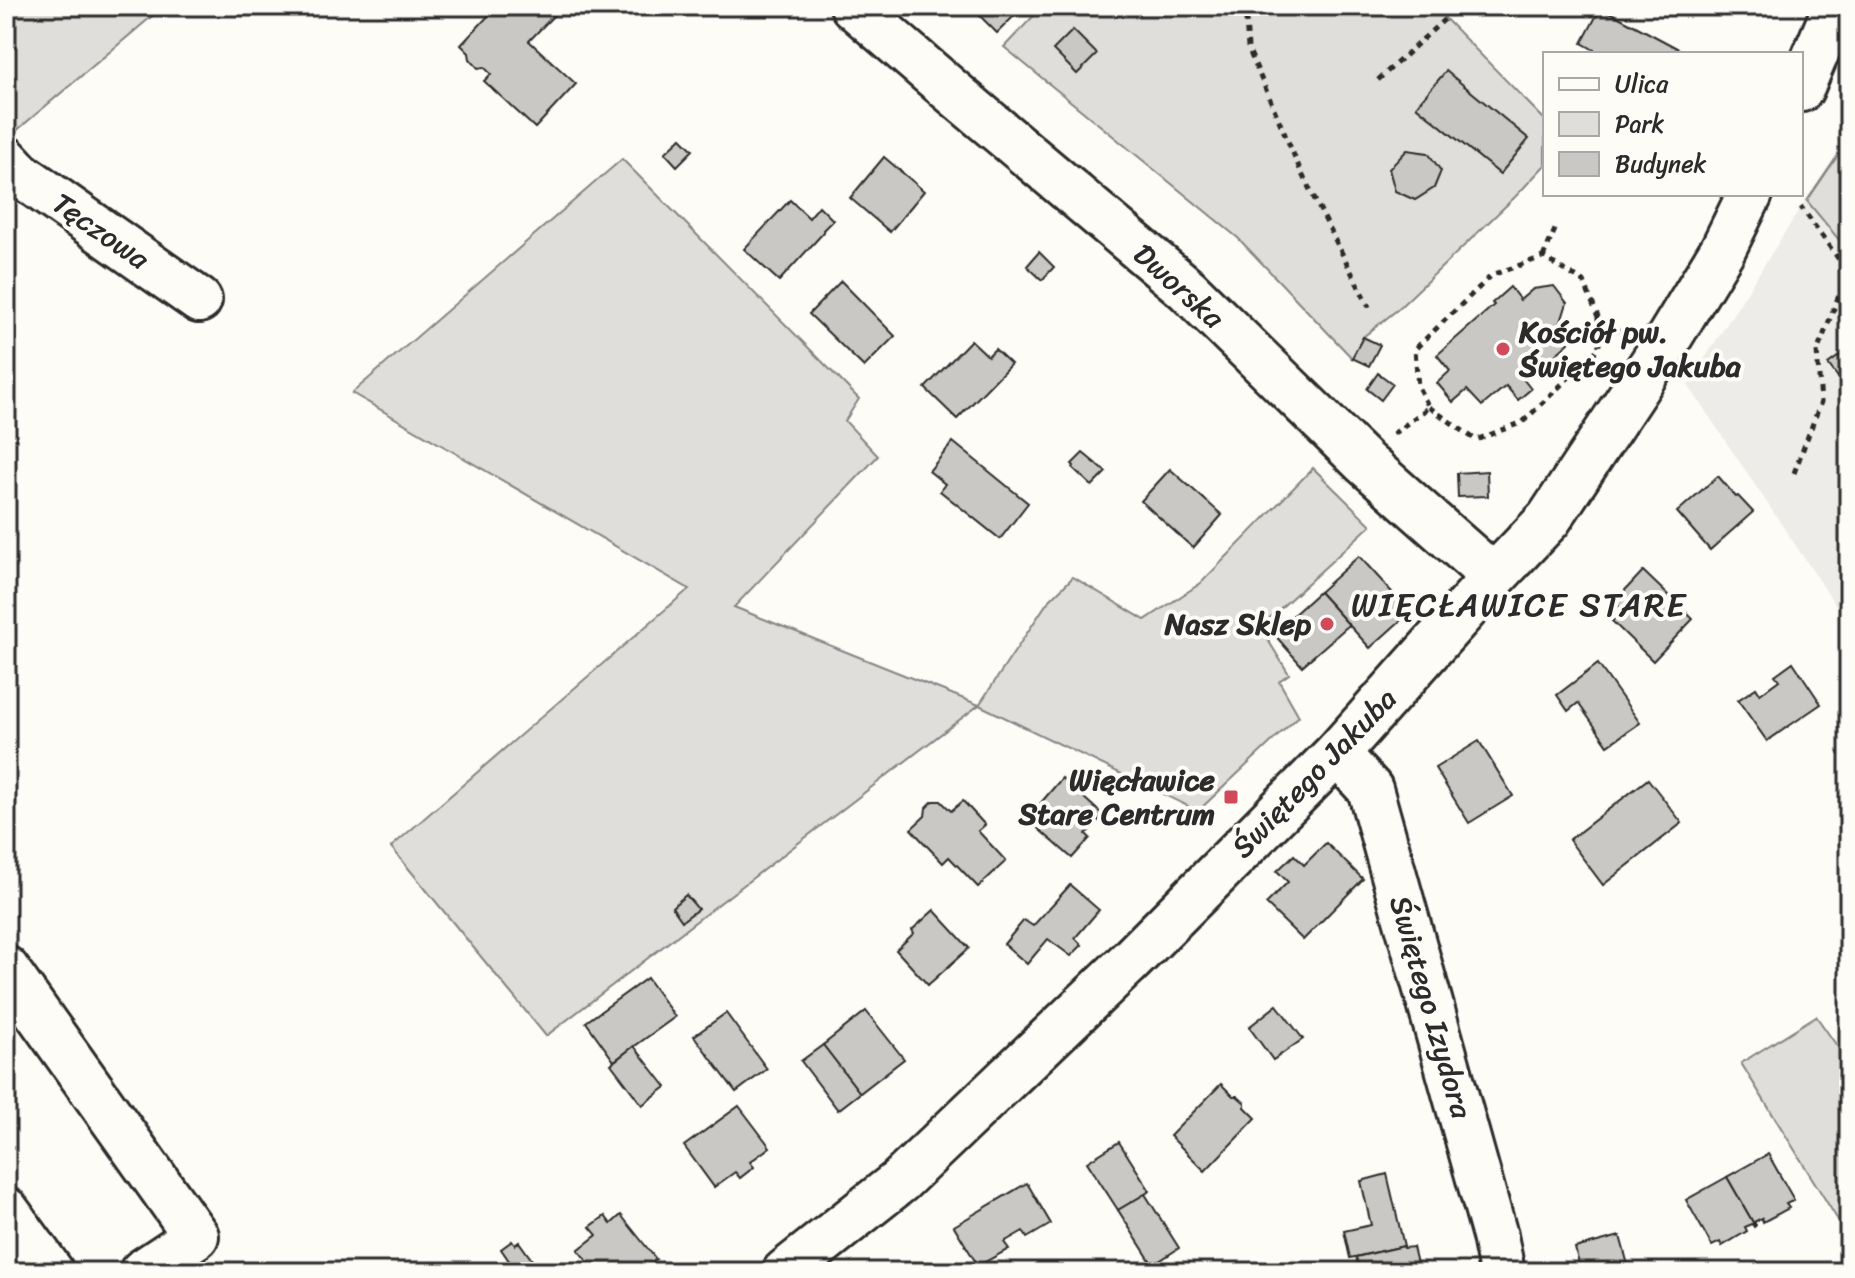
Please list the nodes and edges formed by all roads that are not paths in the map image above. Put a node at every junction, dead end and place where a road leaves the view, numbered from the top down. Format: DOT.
graph roads {
  1 [pos="853,6"];
  2 [pos="1836,6"];
  3 [pos="1803,84"];
  4 [pos="6,159"];
  5 [pos="1749,196"];
  6 [pos="199,300"];
  7 [pos="1494,577"];
  8 [pos="1337,753"];
  9 [pos="6,969"];
  10 [pos="6,1210"];
  11 [pos="51,1272"];
  12 [pos="142,1272"];
  13 [pos="785,1272"];
  14 [pos="1502,1272"];
  1 -- 7 [label="street, Dworska"];
  2 -- 3 [label="street"];
  4 -- 6 [label="street, Tęczowa"];
  5 -- 7 [label="street, Świętego Jakuba"];
  7 -- 8 [label="street, Świętego Jakuba"];
  8 -- 13 [label="street, Świętego Jakuba"];
  8 -- 14 [label="street, Świętego Izydora"];
  9 -- 12 [label="street"];
  10 -- 11 [label="street"];
}
